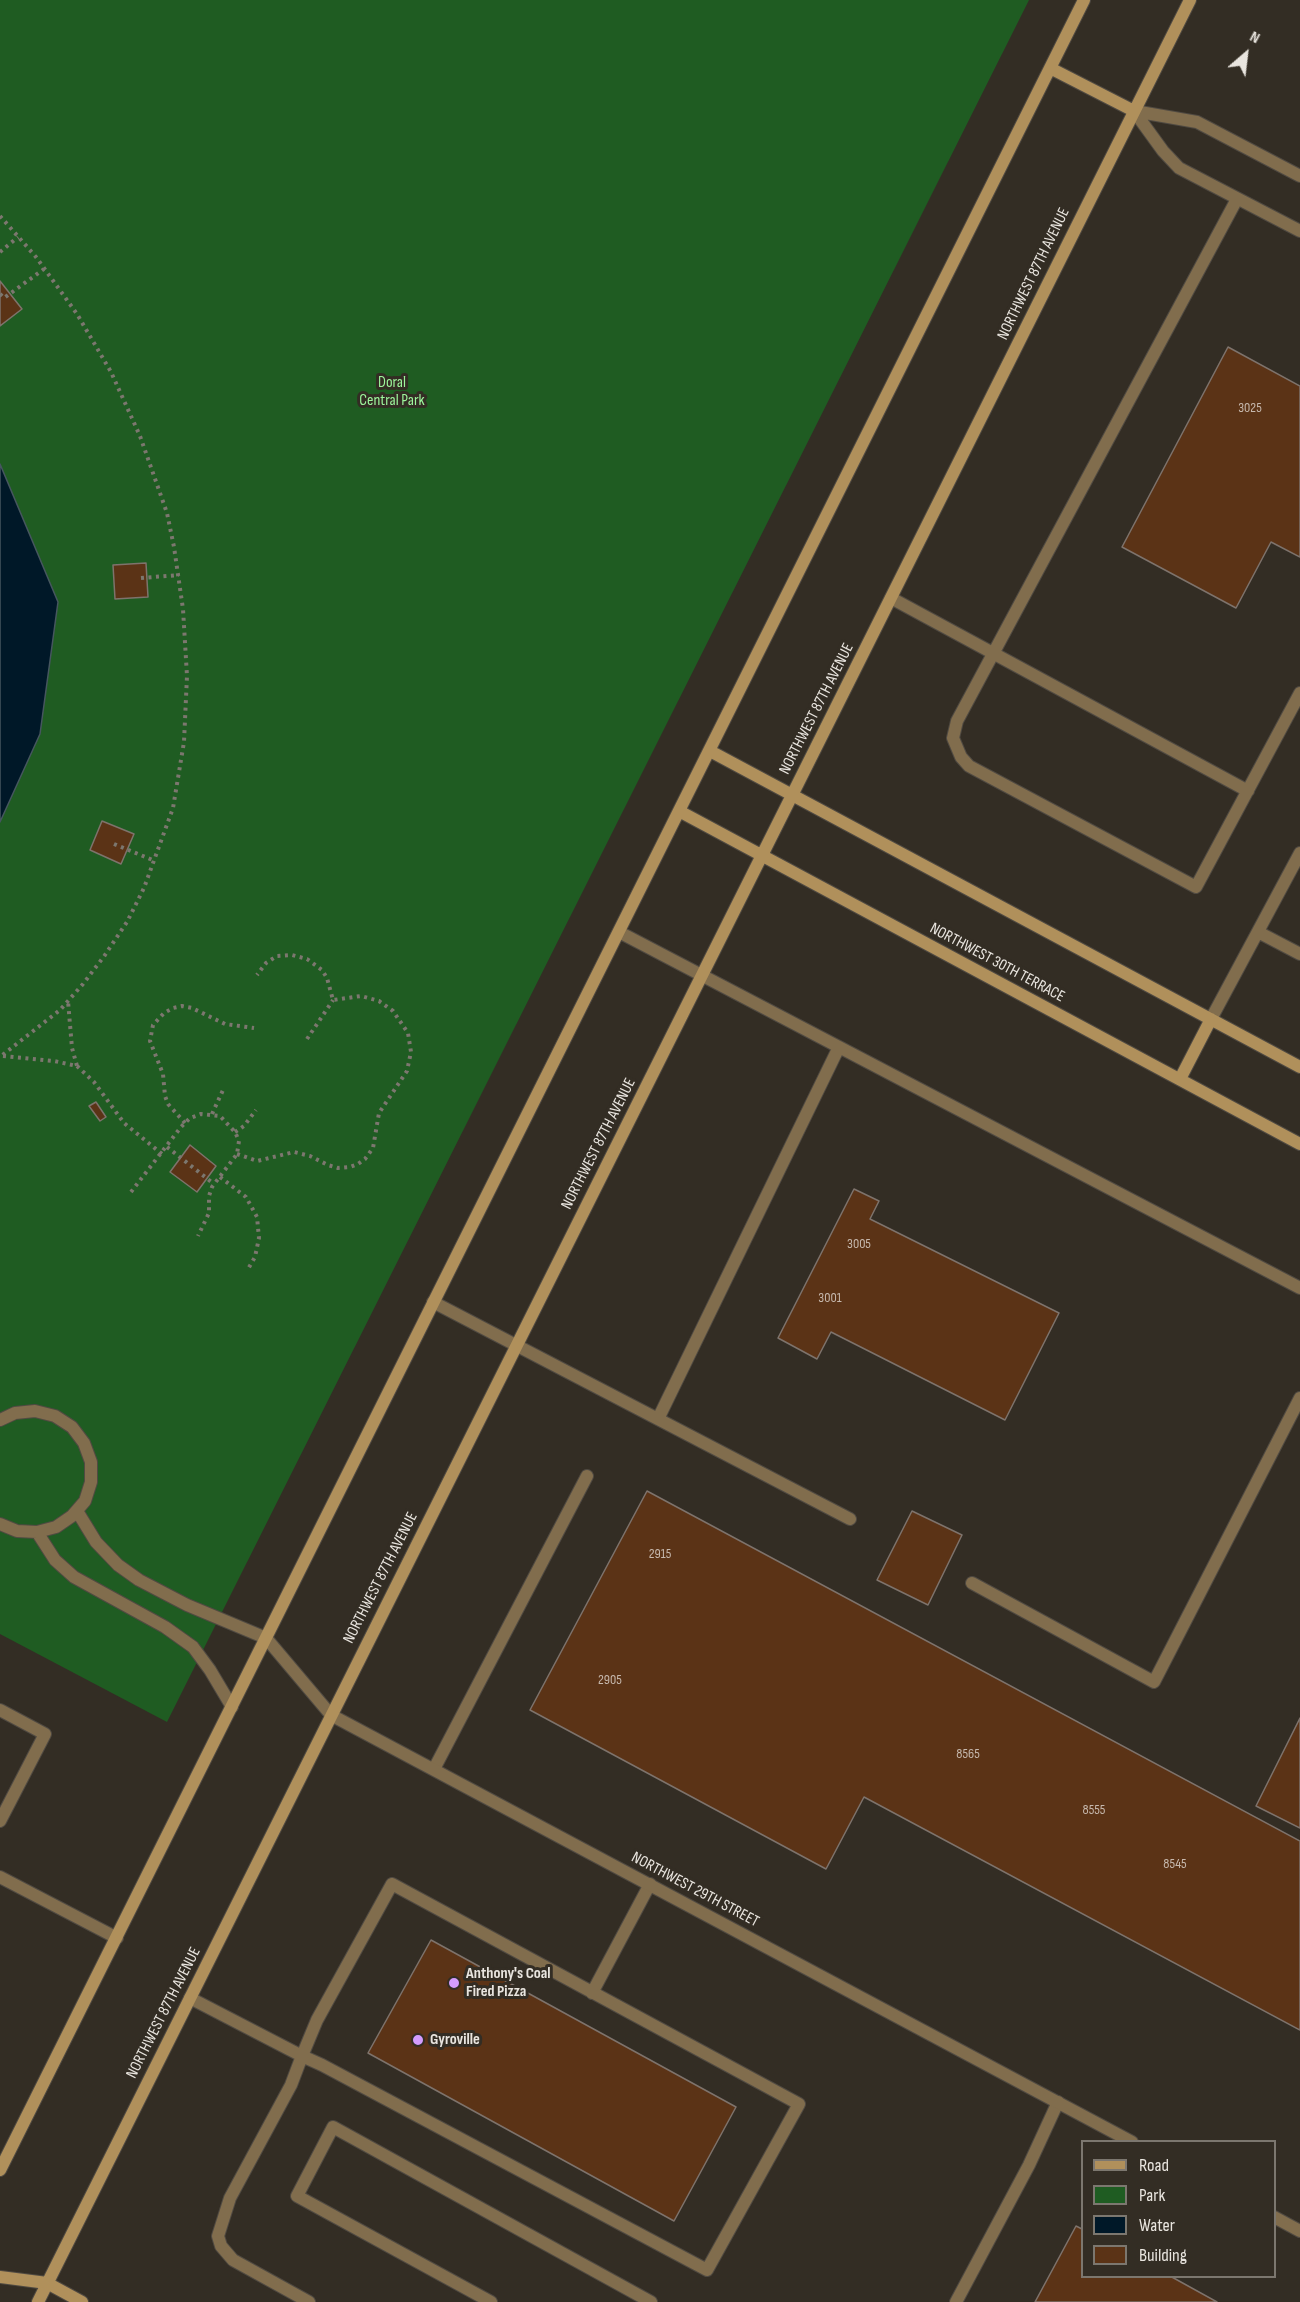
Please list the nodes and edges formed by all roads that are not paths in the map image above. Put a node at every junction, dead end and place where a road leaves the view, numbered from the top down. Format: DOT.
graph roads {
  1 [pos="1084,0"];
  2 [pos="1190,0"];
  3 [pos="1050,68"];
  4 [pos="1134,111"];
  5 [pos="1300,176"];
  6 [pos="1237,199"];
  7 [pos="1300,231"];
  8 [pos="891,598"];
  9 [pos="994,654"];
  10 [pos="1300,693"];
  11 [pos="710,752"];
  12 [pos="1248,791"];
  13 [pos="792,795"];
  14 [pos="679,811"];
  15 [pos="1300,853"];
  16 [pos="762,855"];
  17 [pos="619,932"];
  18 [pos="1258,932"];
  19 [pos="1300,954"];
  20 [pos="702,974"];
  21 [pos="1211,1019"];
  22 [pos="840,1047"];
  23 [pos="1300,1066"];
  24 [pos="1180,1079"];
  25 [pos="1300,1144"];
  26 [pos="1300,1288"];
  27 [pos="433,1302"];
  28 [pos="517,1345"];
  29 [pos="1300,1398"];
  30 [pos="658,1419"];
  31 [pos="0,1420"];
  32 [pos="587,1476"];
  33 [pos="76,1511"];
  34 [pos="850,1519"];
  35 [pos="0,1524"];
  36 [pos="37,1532"];
  37 [pos="972,1583"];
  38 [pos="266,1638"];
  39 [pos="232,1707"];
  40 [pos="0,1710"];
  41 [pos="331,1715"];
  42 [pos="434,1769"];
  43 [pos="0,1821"];
  44 [pos="0,1877"];
  45 [pos="650,1884"];
  46 [pos="117,1938"];
  47 [pos="592,1993"];
  48 [pos="190,1998"];
  49 [pos="302,2056"];
  50 [pos="1058,2102"];
  51 [pos="1128,2140"];
  52 [pos="0,2170"];
  53 [pos="1276,2218"];
  54 [pos="1300,2231"];
  55 [pos="0,2277"];
  56 [pos="47,2283"];
  57 [pos="38,2302"];
  58 [pos="82,2302"];
  59 [pos="309,2302"];
  60 [pos="491,2302"];
  61 [pos="651,2302"];
  62 [pos="956,2302"];
  1 -- 3 [label="main road"];
  2 -- 4 [label="main road, NORTHWEST 87TH AVENUE"];
  3 -- 4 [label="main road"];
  3 -- 11 [label="main road"];
  4 -- 5 [label="street"];
  4 -- 6 [label="street"];
  4 -- 8 [label="main road, NORTHWEST 87TH AVENUE"];
  6 -- 7 [label="street"];
  6 -- 9 [label="street"];
  8 -- 9 [label="street"];
  8 -- 13 [label="main road, NORTHWEST 87TH AVENUE"];
  9 -- 12 [label="street"];
  9 -- 12 [label="street"];
  10 -- 12 [label="street"];
  11 -- 13 [label="main road"];
  11 -- 14 [label="main road"];
  13 -- 16 [label="main road, NORTHWEST 87TH AVENUE"];
  13 -- 21 [label="main road"];
  14 -- 16 [label="main road, NORTHWEST 30TH TERRACE"];
  14 -- 17 [label="main road"];
  15 -- 18 [label="street"];
  16 -- 20 [label="main road, NORTHWEST 87TH AVENUE"];
  16 -- 24 [label="main road, NORTHWEST 30TH TERRACE"];
  17 -- 20 [label="street"];
  17 -- 27 [label="main road"];
  18 -- 19 [label="street"];
  18 -- 21 [label="street"];
  20 -- 22 [label="street"];
  20 -- 28 [label="main road, NORTHWEST 87TH AVENUE"];
  21 -- 23 [label="main road"];
  21 -- 24 [label="main road"];
  22 -- 26 [label="street"];
  22 -- 30 [label="street"];
  24 -- 25 [label="main road, NORTHWEST 30TH TERRACE"];
  27 -- 28 [label="street"];
  27 -- 38 [label="main road"];
  28 -- 30 [label="street"];
  28 -- 41 [label="main road, NORTHWEST 87TH AVENUE"];
  29 -- 37 [label="street"];
  30 -- 34 [label="street"];
  31 -- 33 [label="street"];
  32 -- 42 [label="street"];
  33 -- 36 [label="street"];
  33 -- 38 [label="street"];
  35 -- 36 [label="street"];
  36 -- 39 [label="street"];
  38 -- 39 [label="main road"];
  38 -- 41 [label="street, NORTHWEST 29TH STREET"];
  39 -- 46 [label="main road"];
  40 -- 43 [label="street"];
  41 -- 42 [label="street, NORTHWEST 29TH STREET"];
  41 -- 48 [label="main road, NORTHWEST 87TH AVENUE"];
  42 -- 45 [label="street, NORTHWEST 29TH STREET"];
  44 -- 46 [label="street"];
  45 -- 47 [label="street"];
  45 -- 50 [label="street, NORTHWEST 29TH STREET"];
  46 -- 52 [label="main road"];
  47 -- 49 [label="street"];
  47 -- 49 [label="street"];
  48 -- 49 [label="street"];
  48 -- 56 [label="main road, NORTHWEST 87TH AVENUE"];
  49 -- 59 [label="street"];
  50 -- 51 [label="street, NORTHWEST 29TH STREET"];
  50 -- 62 [label="street"];
  53 -- 54 [label="street"];
  55 -- 56 [label="main road"];
  56 -- 57 [label="main road, NORTHWEST 87TH AVENUE"];
  56 -- 58 [label="main road"];
  60 -- 61 [label="street"];
}
